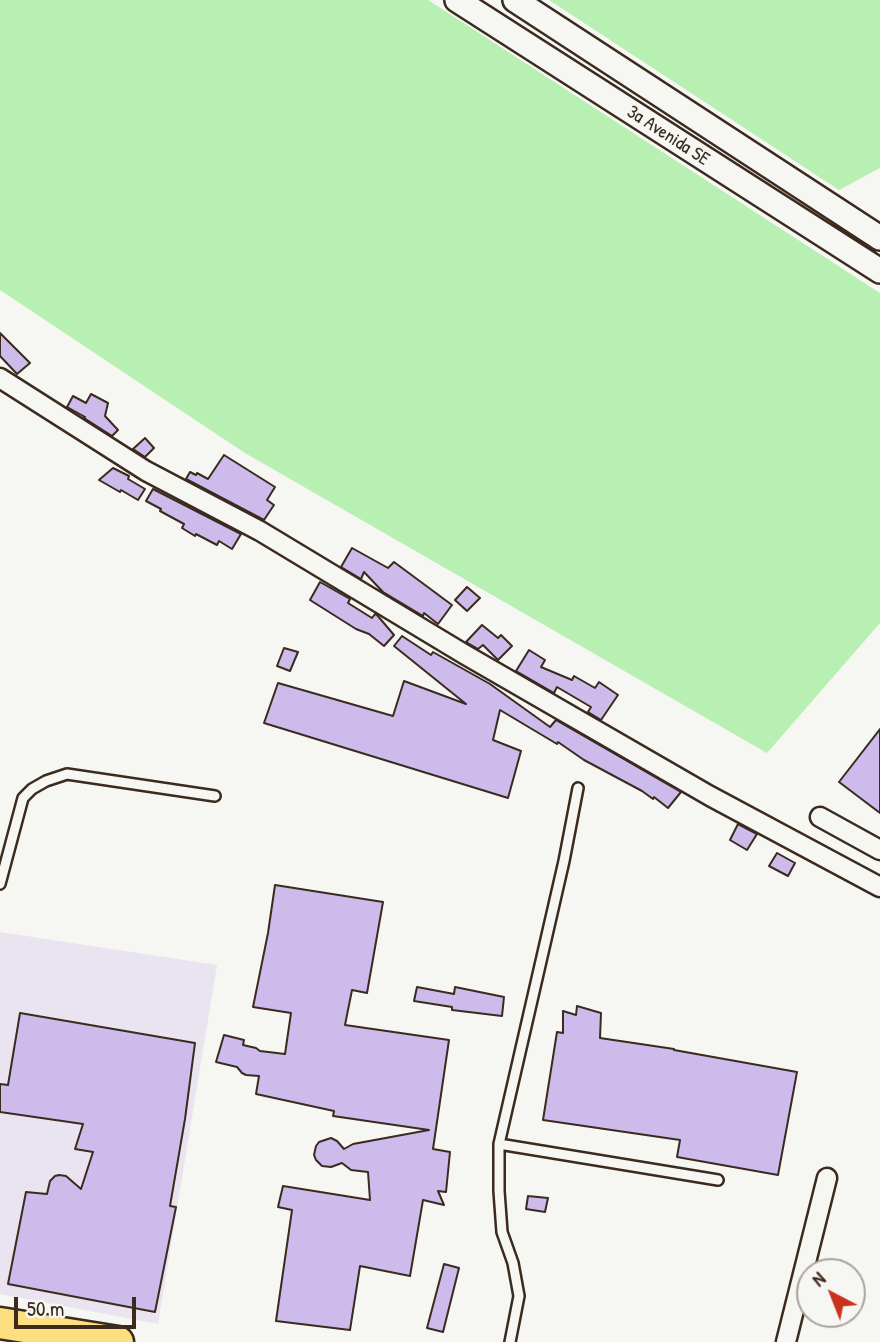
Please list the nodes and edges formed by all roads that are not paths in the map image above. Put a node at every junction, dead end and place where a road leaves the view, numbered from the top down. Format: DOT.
graph roads {
  1 [pos="457,0"];
  2 [pos="515,0"];
  3 [pos="880,238"];
  4 [pos="880,271"];
  5 [pos="0,378"];
  6 [pos="578,788"];
  7 [pos="215,796"];
  8 [pos="820,817"];
  9 [pos="880,850"];
  10 [pos="0,884"];
  11 [pos="880,887"];
  12 [pos="499,1144"];
  13 [pos="827,1178"];
  14 [pos="718,1180"];
  15 [pos="0,1323"];
  16 [pos="118,1342"];
  17 [pos="510,1342"];
  18 [pos="786,1342"];
  1 -- 4 [label="street, 3a Avenida SE"];
  2 -- 3 [label="street"];
  5 -- 11 [label="street"];
  6 -- 12 [label="lane"];
  7 -- 10 [label="lane"];
  8 -- 9 [label="street"];
  12 -- 14 [label="lane"];
  12 -- 17 [label="lane"];
  13 -- 18 [label="street"];
  15 -- 16 [label="highway"];
}
